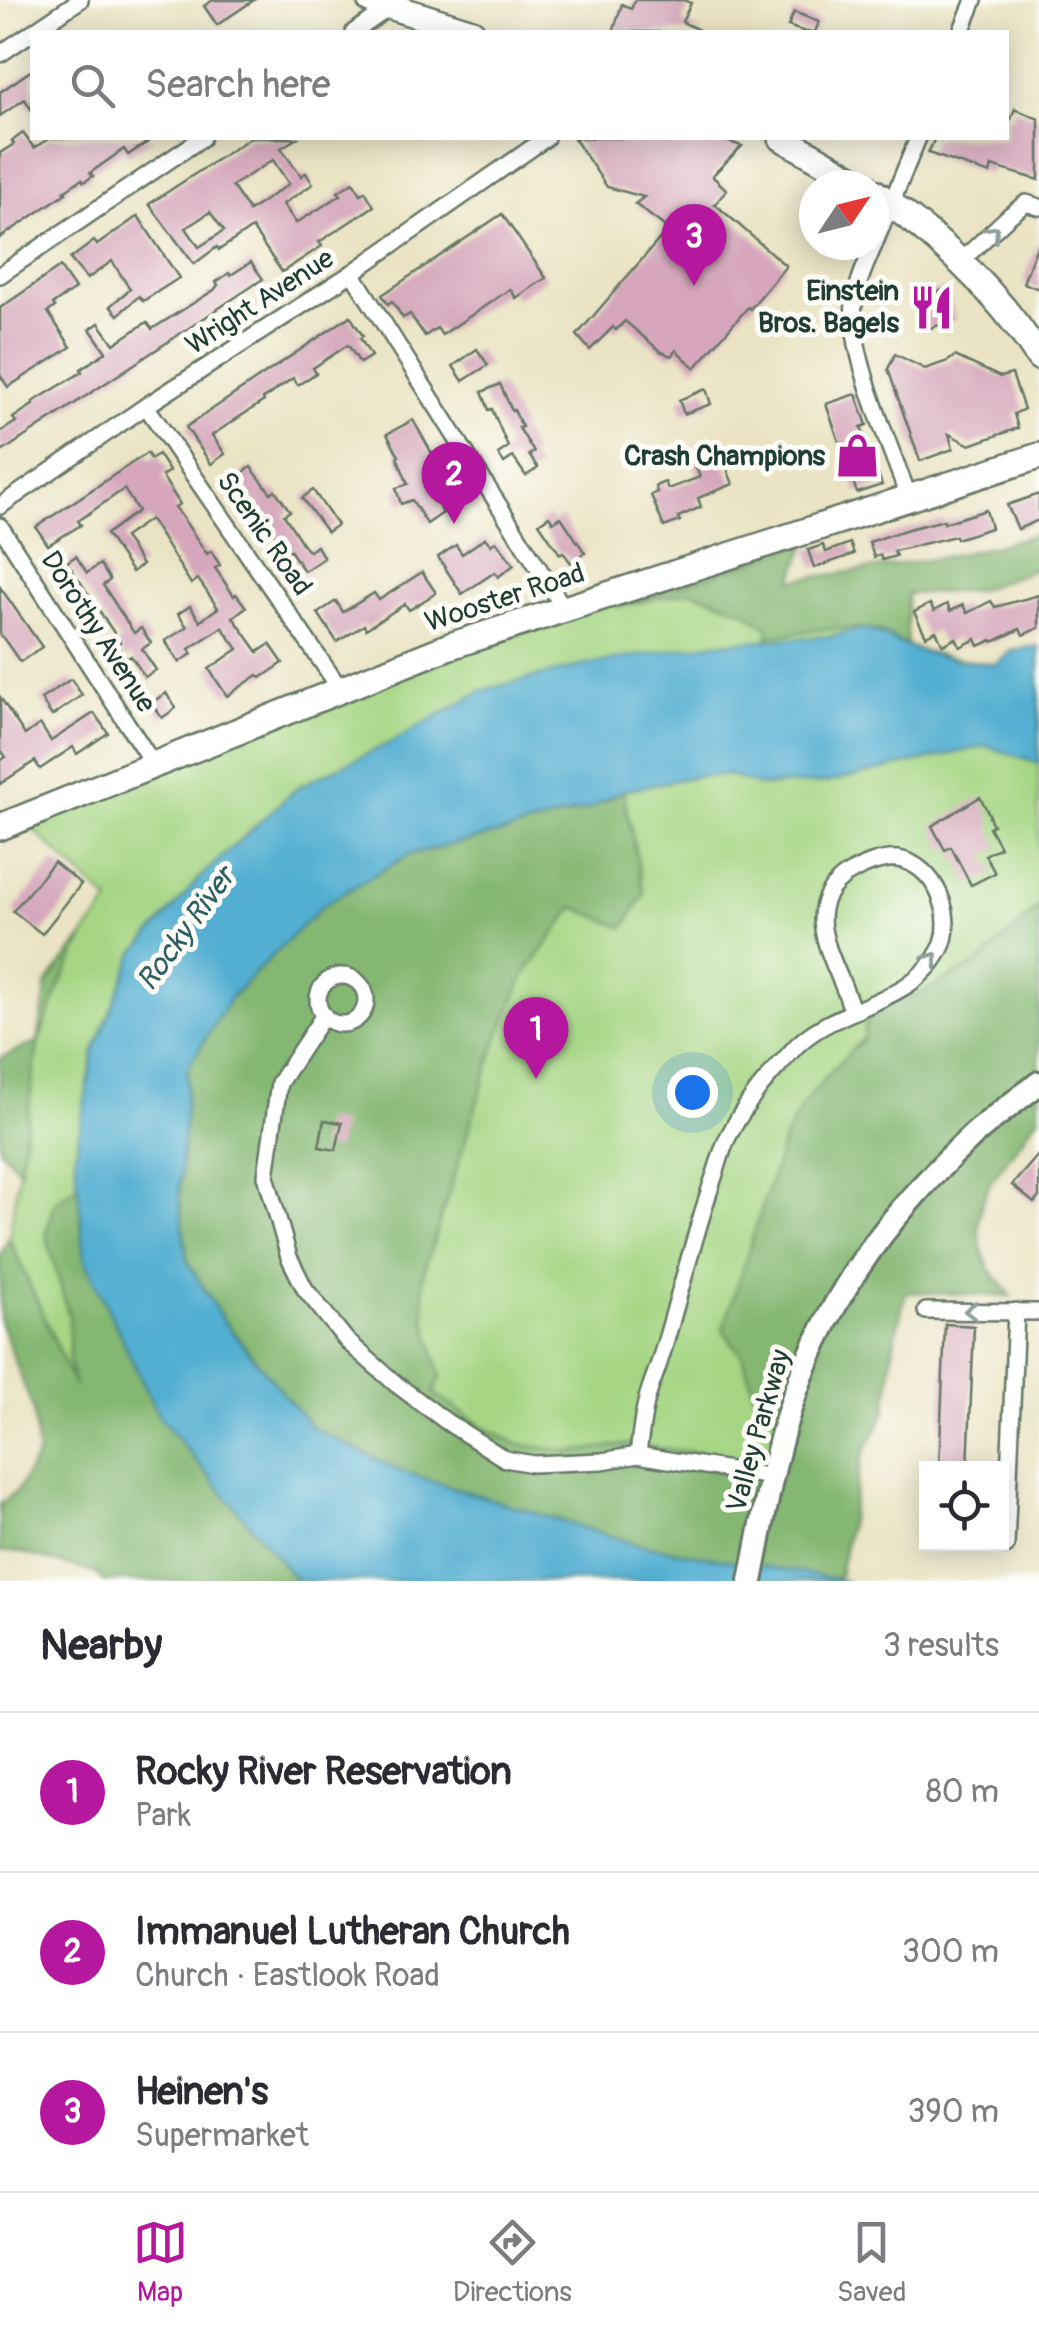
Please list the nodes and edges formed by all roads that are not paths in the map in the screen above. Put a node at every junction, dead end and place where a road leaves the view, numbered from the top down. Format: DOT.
graph roads {
  1 [pos="80,0"];
  2 [pos="974,0"];
  3 [pos="380,3"];
  4 [pos="36,30"];
  5 [pos="356,30"];
  6 [pos="466,30"];
  7 [pos="962,30"];
  8 [pos="30,34"];
  9 [pos="0,54"];
  10 [pos="199,140"];
  11 [pos="543,140"];
  12 [pos="785,140"];
  13 [pos="917,140"];
  14 [pos="838,170"];
  15 [pos="889,186"];
  16 [pos="889,204"];
  17 [pos="1039,206"];
  18 [pos="868,260"];
  19 [pos="961,262"];
  20 [pos="352,273"];
  21 [pos="0,275"];
  22 [pos="1039,356"];
  23 [pos="146,406"];
  24 [pos="1039,456"];
  25 [pos="909,498"];
  26 [pos="0,506"];
  27 [pos="0,526"];
  28 [pos="565,610"];
  29 [pos="341,690"];
  30 [pos="153,764"];
  31 [pos="0,827"];
  32 [pos="852,1011"];
  33 [pos="324,1015"];
  34 [pos="1039,1083"];
  35 [pos="926,1311"];
  36 [pos="1016,1311"];
  37 [pos="1039,1312"];
  38 [pos="638,1455"];
  39 [pos="1009,1476"];
  40 [pos="772,1477"];
  41 [pos="750,1581"];
  1 -- 4 [label="street"];
  2 -- 7 [label="street"];
  3 -- 5 [label="street"];
  3 -- 6 [label="main road"];
  8 -- 9 [label="street"];
  10 -- 21 [label="street"];
  11 -- 20 [label="street, Wright Avenue"];
  12 -- 14 [label="main road"];
  13 -- 15 [label="street"];
  16 -- 19 [label="main road"];
  19 -- 17 [label="street, one-way"];
  18 -- 25 [label="street"];
  19 -- 22 [label="main road"];
  20 -- 23 [label="street, Wright Avenue"];
  20 -- 28 [label="street"];
  23 -- 26 [label="street, Wright Avenue"];
  23 -- 29 [label="street, Scenic Road"];
  24 -- 25 [label="main road, Wooster Road"];
  25 -- 28 [label="main road, Wooster Road"];
  27 -- 30 [label="street, Dorothy Avenue"];
  28 -- 29 [label="main road, Wooster Road"];
  29 -- 30 [label="main road, Wooster Road"];
  30 -- 31 [label="main road, Wooster Road"];
  32 -- 32 [label="street, one-way"];
  32 -- 38 [label="street"];
  33 -- 38 [label="street"];
  34 -- 40 [label="street, Valley Parkway"];
  36 -- 35 [label="street, one-way"];
  36 -- 37 [label="street"];
  36 -- 39 [label="street"];
  38 -- 40 [label="street"];
  40 -- 41 [label="street, Valley Parkway"];
}
